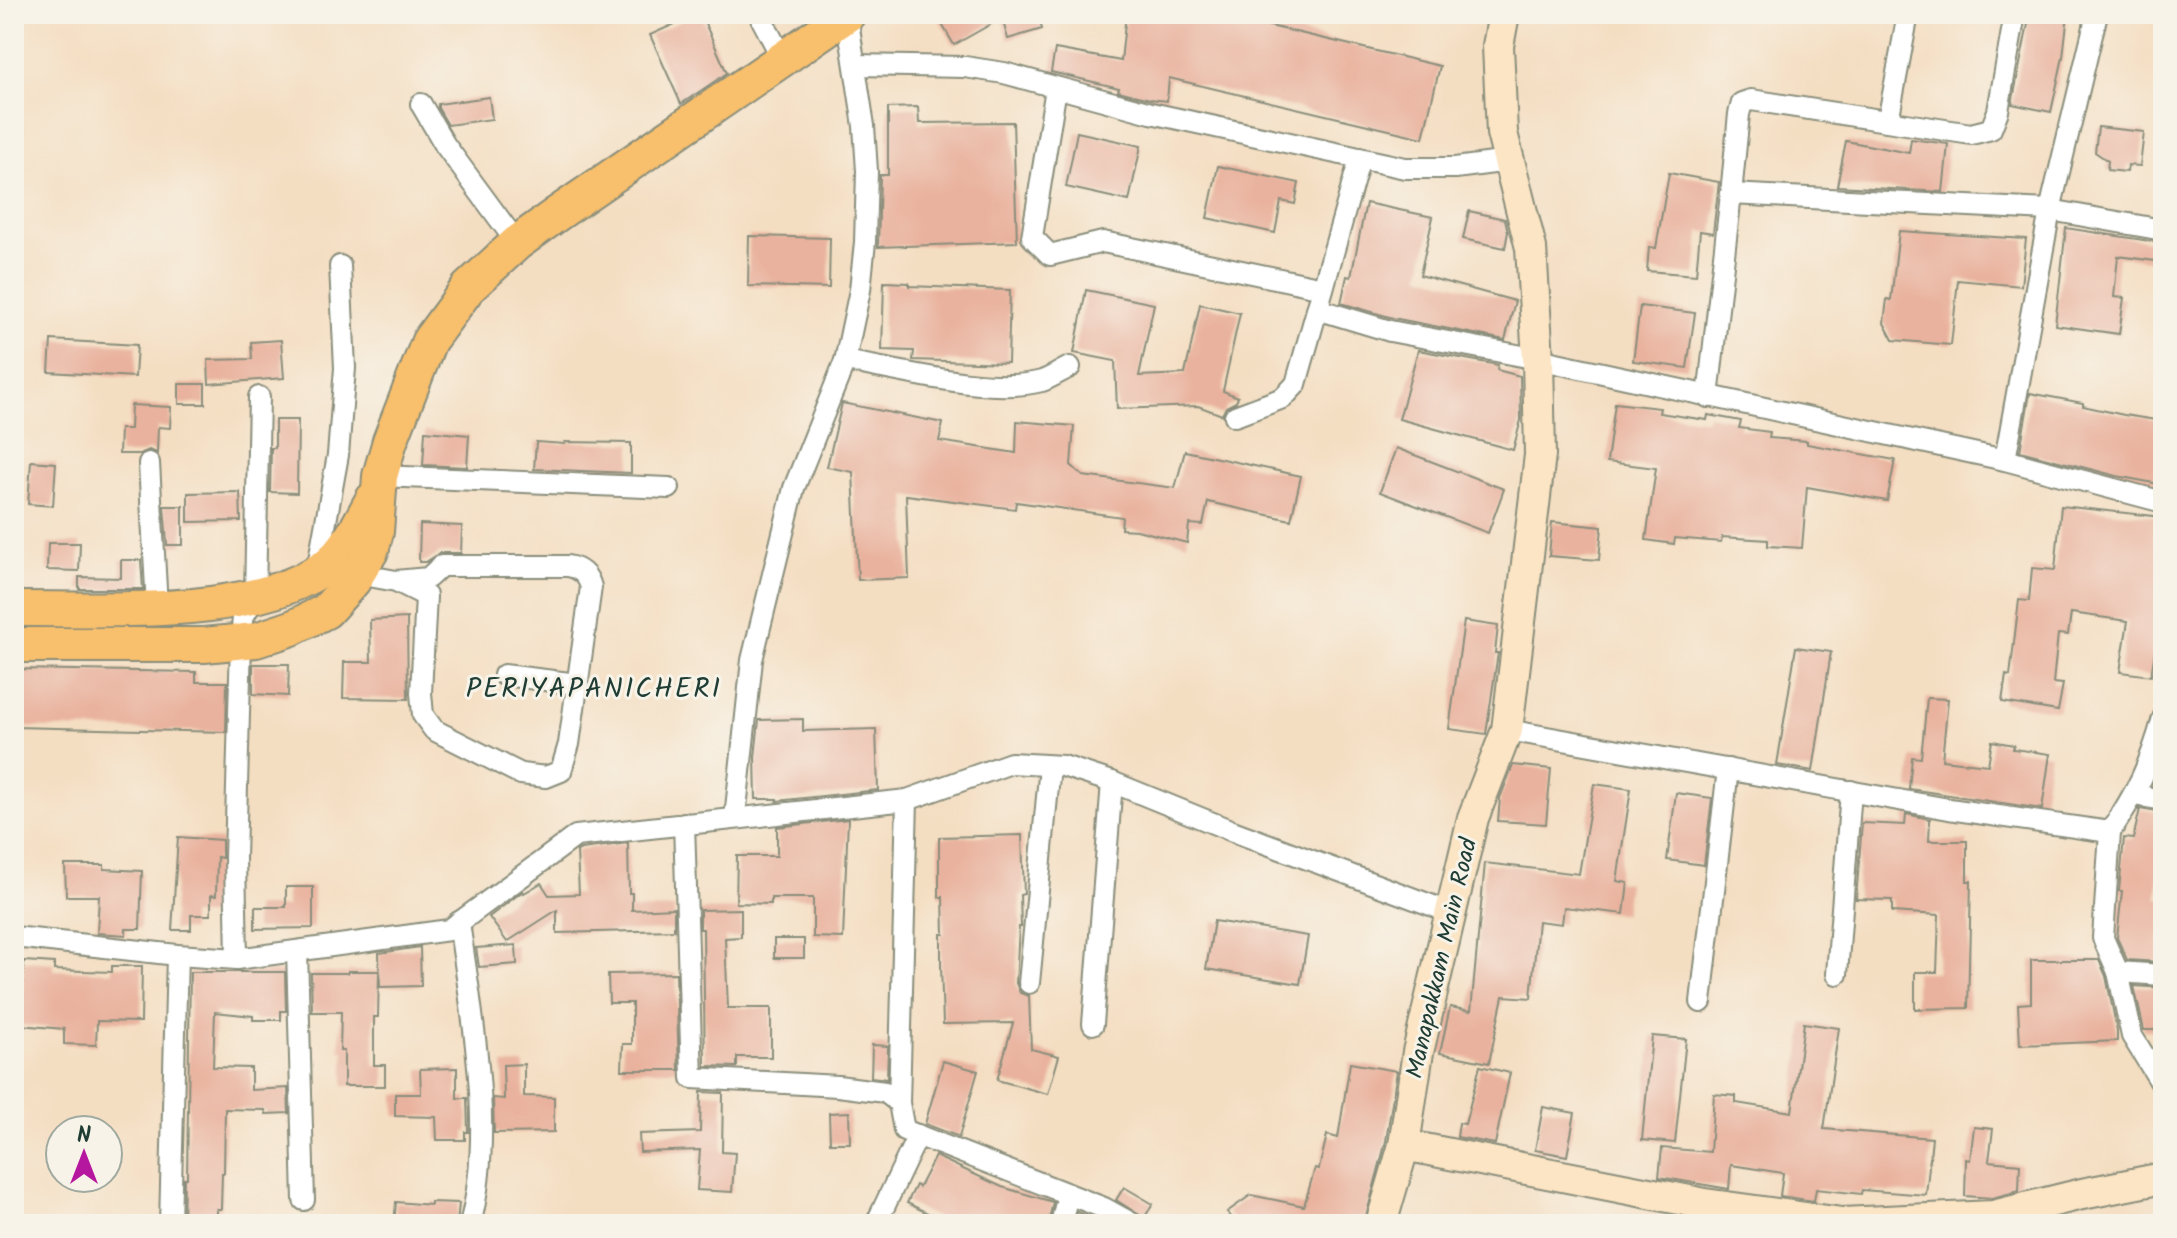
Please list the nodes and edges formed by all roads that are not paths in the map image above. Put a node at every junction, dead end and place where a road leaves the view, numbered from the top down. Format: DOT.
graph roads {
  1 [pos="759,14"];
  2 [pos="848,14"];
  3 [pos="1504,14"];
  4 [pos="1908,14"];
  5 [pos="2015,14"];
  6 [pos="2097,14"];
  7 [pos="783,60"];
  8 [pos="855,65"];
  9 [pos="1056,88"];
  10 [pos="421,104"];
  11 [pos="1888,121"];
  12 [pos="1360,158"];
  13 [pos="1509,161"];
  14 [pos="1731,194"];
  15 [pos="2050,210"];
  16 [pos="2163,230"];
  17 [pos="517,243"];
  18 [pos="340,266"];
  19 [pos="1323,288"];
  20 [pos="1317,309"];
  21 [pos="1538,359"];
  22 [pos="845,361"];
  23 [pos="1070,367"];
  24 [pos="259,397"];
  25 [pos="1708,397"];
  26 [pos="1235,416"];
  27 [pos="2005,460"];
  28 [pos="149,463"];
  29 [pos="380,482"];
  30 [pos="669,488"];
  31 [pos="2163,502"];
  32 [pos="317,572"];
  33 [pos="358,574"];
  34 [pos="423,586"];
  35 [pos="255,597"];
  36 [pos="157,607"];
  37 [pos="14,609"];
  38 [pos="241,641"];
  39 [pos="14,645"];
  40 [pos="504,675"];
  41 [pos="578,684"];
  42 [pos="2163,718"];
  43 [pos="1507,730"];
  44 [pos="1050,766"];
  45 [pos="1728,769"];
  46 [pos="1112,782"];
  47 [pos="1851,791"];
  48 [pos="2135,795"];
  49 [pos="907,800"];
  50 [pos="2163,800"];
  51 [pos="735,818"];
  52 [pos="684,823"];
  53 [pos="2110,832"];
  54 [pos="1452,913"];
  55 [pos="459,922"];
  56 [pos="14,937"];
  57 [pos="297,951"];
  58 [pos="177,955"];
  59 [pos="237,959"];
  60 [pos="2118,972"];
  61 [pos="1837,974"];
  62 [pos="2163,975"];
  63 [pos="1029,983"];
  64 [pos="1701,1002"];
  65 [pos="1093,1024"];
  66 [pos="2163,1086"];
  67 [pos="899,1103"];
  68 [pos="918,1135"];
  69 [pos="1404,1145"];
  70 [pos="2163,1178"];
  71 [pos="1068,1194"];
  72 [pos="304,1200"];
  73 [pos="1842,1223"];
  74 [pos="170,1224"];
  75 [pos="470,1224"];
  76 [pos="876,1224"];
  77 [pos="1061,1224"];
  78 [pos="1133,1224"];
  79 [pos="1381,1224"];
  1 -- 7 [label="street"];
  2 -- 7 [label="main road"];
  2 -- 8 [label="street"];
  3 -- 13 [label="main road, Manapakkam Main Road"];
  4 -- 11 [label="street"];
  5 -- 11 [label="street"];
  6 -- 15 [label="street"];
  7 -- 17 [label="main road"];
  8 -- 9 [label="street"];
  8 -- 22 [label="street"];
  9 -- 12 [label="street"];
  9 -- 19 [label="street"];
  10 -- 17 [label="street"];
  11 -- 14 [label="street"];
  12 -- 13 [label="street"];
  12 -- 19 [label="street"];
  13 -- 21 [label="main road, Manapakkam Main Road"];
  14 -- 15 [label="street"];
  14 -- 25 [label="street"];
  15 -- 16 [label="street"];
  15 -- 27 [label="street"];
  17 -- 29 [label="main road"];
  18 -- 32 [label="street"];
  19 -- 20 [label="street"];
  20 -- 21 [label="street"];
  20 -- 26 [label="street"];
  21 -- 25 [label="street"];
  21 -- 43 [label="main road, Manapakkam Main Road"];
  22 -- 23 [label="street"];
  22 -- 51 [label="street"];
  24 -- 35 [label="street"];
  25 -- 27 [label="street"];
  27 -- 31 [label="street"];
  28 -- 36 [label="street"];
  29 -- 30 [label="street"];
  29 -- 32 [label="main road"];
  29 -- 33 [label="main road"];
  32 -- 35 [label="main road"];
  33 -- 34 [label="street"];
  33 -- 38 [label="main road"];
  34 -- 41 [label="street"];
  34 -- 41 [label="street"];
  35 -- 36 [label="main road"];
  35 -- 38 [label="street"];
  36 -- 37 [label="main road"];
  38 -- 39 [label="main road"];
  38 -- 59 [label="street"];
  40 -- 41 [label="street"];
  42 -- 48 [label="street"];
  43 -- 45 [label="street"];
  43 -- 54 [label="main road, Manapakkam Main Road"];
  44 -- 46 [label="street"];
  44 -- 49 [label="street"];
  44 -- 63 [label="street"];
  45 -- 47 [label="street"];
  45 -- 64 [label="street"];
  46 -- 54 [label="street"];
  46 -- 65 [label="street"];
  47 -- 53 [label="street"];
  47 -- 61 [label="street"];
  48 -- 50 [label="street"];
  48 -- 53 [label="street"];
  49 -- 51 [label="street"];
  49 -- 67 [label="street"];
  51 -- 52 [label="street"];
  52 -- 55 [label="street"];
  52 -- 67 [label="street"];
  53 -- 60 [label="street"];
  54 -- 69 [label="main road, Manapakkam Main Road"];
  55 -- 57 [label="street"];
  55 -- 75 [label="street"];
  56 -- 58 [label="street"];
  57 -- 59 [label="street"];
  57 -- 72 [label="street"];
  58 -- 59 [label="street"];
  58 -- 74 [label="street"];
  60 -- 62 [label="street"];
  60 -- 66 [label="street"];
  67 -- 68 [label="street"];
  68 -- 71 [label="street"];
  68 -- 76 [label="street"];
  69 -- 73 [label="main road"];
  69 -- 79 [label="main road, Manapakkam Main Road"];
  70 -- 73 [label="main road"];
  71 -- 77 [label="street"];
  71 -- 78 [label="street"];
}
